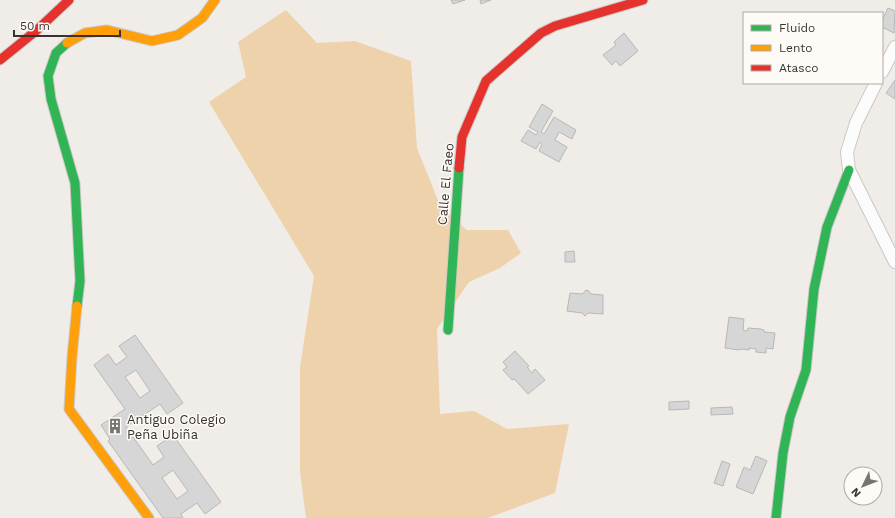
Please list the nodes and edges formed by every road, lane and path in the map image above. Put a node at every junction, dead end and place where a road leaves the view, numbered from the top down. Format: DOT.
graph roads {
  1 [pos="69,0"];
  2 [pos="216,0"];
  3 [pos="643,0"];
  4 [pos="895,47"];
  5 [pos="0,60"];
  6 [pos="883,70"];
  7 [pos="876,84"];
  8 [pos="849,170"];
  9 [pos="895,262"];
  10 [pos="448,330"];
  11 [pos="149,518"];
  12 [pos="776,518"];
  1 -- 5 [label="main road"];
  2 -- 11 [label="main road"];
  3 -- 10 [label="main road, Calle El Faeo"];
  4 -- 6 [label="street"];
  7 -- 8 [label="street"];
  8 -- 9 [label="street"];
  8 -- 12 [label="main road"];
}
